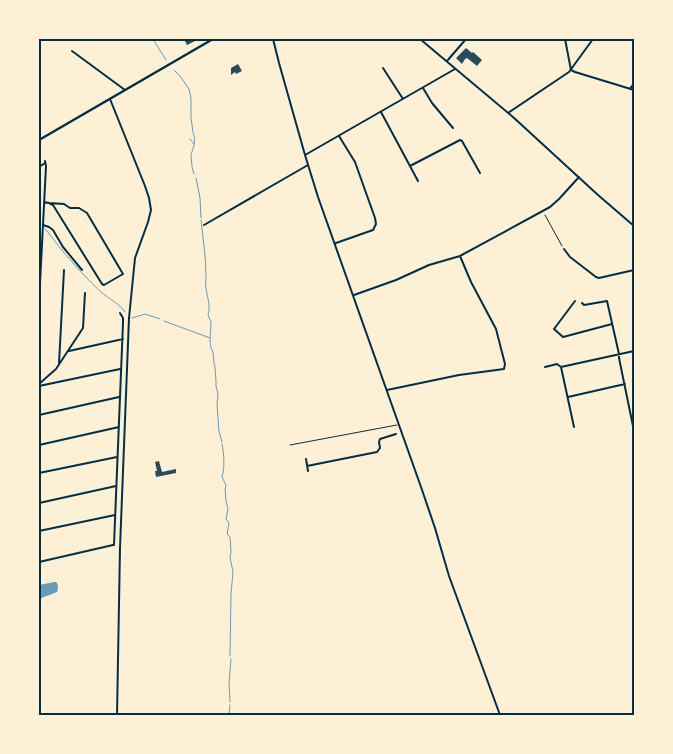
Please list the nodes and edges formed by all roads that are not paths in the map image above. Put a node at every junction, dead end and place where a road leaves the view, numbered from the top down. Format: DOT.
graph roads {
  1 [pos="213,39"];
  2 [pos="273,39"];
  3 [pos="420,39"];
  4 [pos="466,39"];
  5 [pos="565,39"];
  6 [pos="593,39"];
  7 [pos="72,51"];
  8 [pos="447,61"];
  9 [pos="383,68"];
  10 [pos="456,69"];
  11 [pos="571,70"];
  12 [pos="634,83"];
  13 [pos="423,88"];
  14 [pos="630,89"];
  15 [pos="125,90"];
  16 [pos="634,90"];
  17 [pos="110,99"];
  18 [pos="403,99"];
  19 [pos="381,112"];
  20 [pos="508,113"];
  21 [pos="453,128"];
  22 [pos="339,136"];
  23 [pos="39,140"];
  24 [pos="305,155"];
  25 [pos="308,165"];
  26 [pos="39,166"];
  27 [pos="410,166"];
  28 [pos="480,173"];
  29 [pos="579,177"];
  30 [pos="418,181"];
  31 [pos="44,195"];
  32 [pos="39,198"];
  33 [pos="44,202"];
  34 [pos="49,203"];
  35 [pos="43,224"];
  36 [pos="204,225"];
  37 [pos="634,226"];
  38 [pos="43,229"];
  39 [pos="39,232"];
  40 [pos="335,243"];
  41 [pos="564,249"];
  42 [pos="460,256"];
  43 [pos="40,264"];
  44 [pos="64,270"];
  45 [pos="82,270"];
  46 [pos="634,270"];
  47 [pos="85,293"];
  48 [pos="354,295"];
  49 [pos="575,301"];
  50 [pos="582,303"];
  51 [pos="39,304"];
  52 [pos="120,313"];
  53 [pos="612,324"];
  54 [pos="122,339"];
  55 [pos="69,351"];
  56 [pos="634,351"];
  57 [pos="619,354"];
  58 [pos="59,363"];
  59 [pos="545,367"];
  60 [pos="561,367"];
  61 [pos="121,368"];
  62 [pos="625,384"];
  63 [pos="39,385"];
  64 [pos="386,390"];
  65 [pos="120,397"];
  66 [pos="568,397"];
  67 [pos="631,414"];
  68 [pos="39,415"];
  69 [pos="634,416"];
  70 [pos="399,425"];
  71 [pos="119,427"];
  72 [pos="574,427"];
  73 [pos="634,432"];
  74 [pos="396,434"];
  75 [pos="39,445"];
  76 [pos="290,445"];
  77 [pos="117,457"];
  78 [pos="306,459"];
  79 [pos="307,466"];
  80 [pos="308,471"];
  81 [pos="39,473"];
  82 [pos="116,486"];
  83 [pos="39,502"];
  84 [pos="116,515"];
  85 [pos="39,532"];
  86 [pos="39,562"];
  87 [pos="117,715"];
  88 [pos="500,715"];
  1 -- 15 [label="street"];
  2 -- 24 [label="street"];
  3 -- 8 [label="street"];
  4 -- 8 [label="street"];
  5 -- 11 [label="street"];
  6 -- 11 [label="street"];
  7 -- 15 [label="street"];
  8 -- 10 [label="street"];
  9 -- 18 [label="street"];
  10 -- 13 [label="street"];
  10 -- 20 [label="street"];
  11 -- 14 [label="street"];
  11 -- 20 [label="street"];
  12 -- 14 [label="street"];
  13 -- 18 [label="street"];
  13 -- 21 [label="street"];
  14 -- 16 [label="street"];
  15 -- 17 [label="street"];
  17 -- 23 [label="street"];
  17 -- 87 [label="street"];
  18 -- 19 [label="street"];
  19 -- 22 [label="street"];
  19 -- 27 [label="street"];
  20 -- 29 [label="street"];
  22 -- 24 [label="street"];
  22 -- 40 [label="street"];
  24 -- 25 [label="street"];
  25 -- 36 [label="street"];
  25 -- 40 [label="street"];
  26 -- 31 [label="street"];
  27 -- 28 [label="street"];
  27 -- 30 [label="street"];
  29 -- 37 [label="street"];
  29 -- 42 [label="street"];
  31 -- 32 [label="street"];
  31 -- 33 [label="street"];
  33 -- 34 [label="street"];
  33 -- 35 [label="street"];
  34 -- 34 [label="street"];
  35 -- 38 [label="street"];
  35 -- 45 [label="street"];
  38 -- 39 [label="street"];
  38 -- 43 [label="street"];
  40 -- 48 [label="street"];
  41 -- 46 [label="street"];
  42 -- 48 [label="street"];
  42 -- 64 [label="street"];
  43 -- 51 [label="street"];
  44 -- 58 [label="street"];
  47 -- 55 [label="street"];
  48 -- 64 [label="street"];
  49 -- 53 [label="street"];
  50 -- 53 [label="street"];
  52 -- 54 [label="street"];
  53 -- 57 [label="street"];
  54 -- 55 [label="street"];
  54 -- 61 [label="street"];
  55 -- 58 [label="street"];
  56 -- 57 [label="street"];
  57 -- 60 [label="street"];
  57 -- 62 [label="street"];
  58 -- 63 [label="street"];
  59 -- 60 [label="street"];
  60 -- 66 [label="street"];
  61 -- 63 [label="street"];
  61 -- 65 [label="street"];
  62 -- 66 [label="street"];
  62 -- 67 [label="street"];
  64 -- 70 [label="street"];
  65 -- 68 [label="street"];
  65 -- 71 [label="street"];
  66 -- 72 [label="street"];
  67 -- 69 [label="street"];
  67 -- 73 [label="street"];
  70 -- 76 [label="lane"];
  70 -- 88 [label="street"];
  71 -- 75 [label="street"];
  71 -- 77 [label="street"];
  74 -- 79 [label="street"];
  77 -- 81 [label="street"];
  77 -- 82 [label="street"];
  78 -- 79 [label="street"];
  79 -- 80 [label="street"];
  82 -- 83 [label="street"];
  82 -- 84 [label="street"];
  84 -- 85 [label="street"];
  84 -- 86 [label="street"];
}
